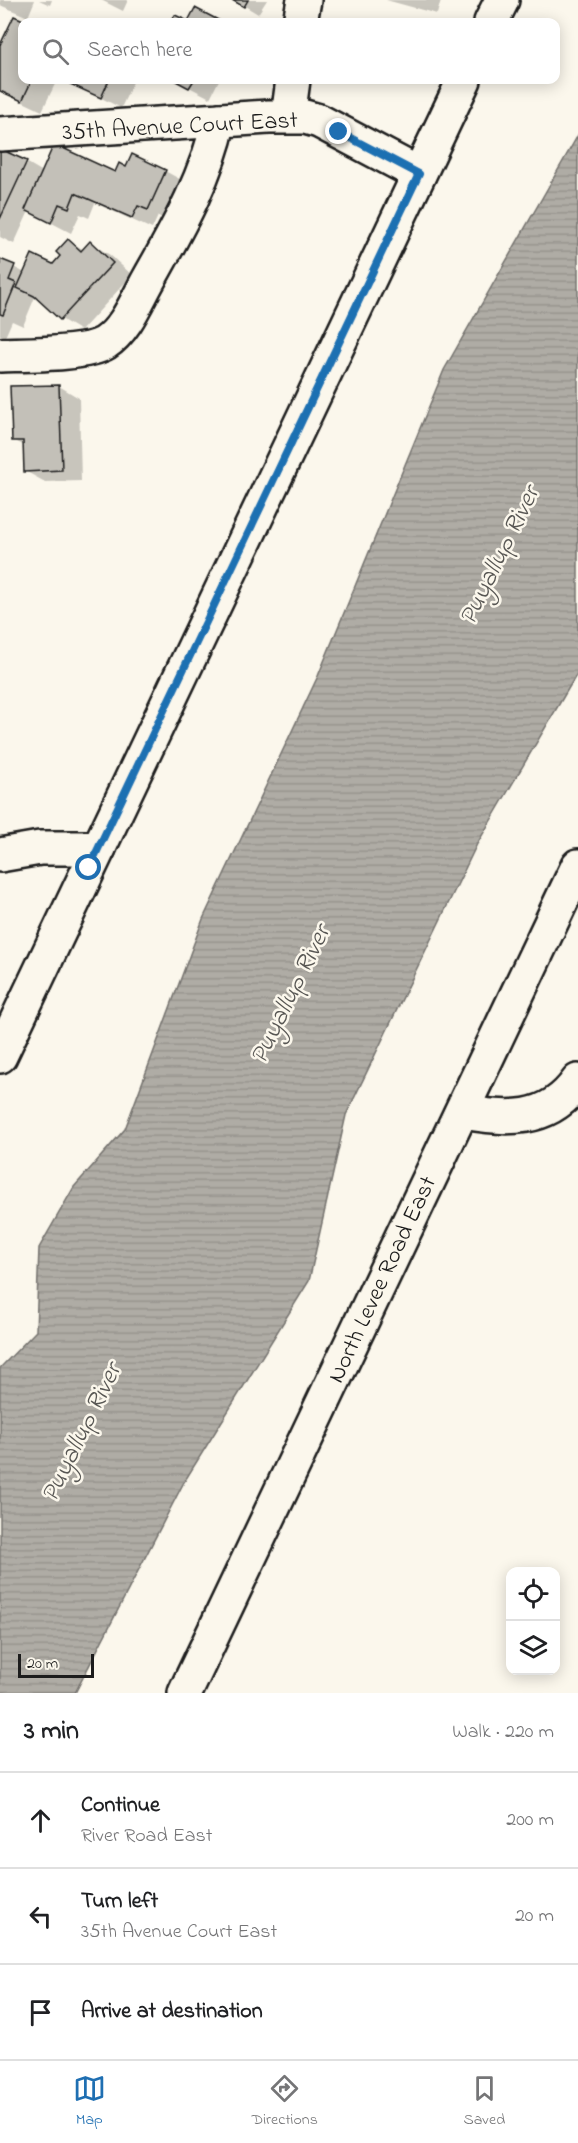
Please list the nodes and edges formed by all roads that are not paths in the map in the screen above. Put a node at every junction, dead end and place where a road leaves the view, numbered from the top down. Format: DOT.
graph roads {
  1 [pos="304,0"];
  2 [pos="502,0"];
  3 [pos="301,18"];
  4 [pos="493,18"];
  5 [pos="292,84"];
  6 [pos="462,84"];
  7 [pos="288,117"];
  8 [pos="219,120"];
  9 [pos="0,134"];
  10 [pos="419,174"];
  11 [pos="0,355"];
  12 [pos="99,848"];
  13 [pos="0,855"];
  14 [pos="578,866"];
  15 [pos="0,1056"];
  16 [pos="578,1081"];
  17 [pos="460,1112"];
  18 [pos="185,1693"];
  1 -- 3 [label="street"];
  2 -- 4 [label="street"];
  5 -- 7 [label="street"];
  6 -- 10 [label="street"];
  7 -- 8 [label="street, 35th Avenue Court East"];
  7 -- 10 [label="street, 35th Avenue Court East"];
  8 -- 9 [label="street, 35th Avenue Court East"];
  8 -- 11 [label="street"];
  10 -- 12 [label="street"];
  12 -- 13 [label="street"];
  12 -- 15 [label="street"];
  14 -- 17 [label="street, North Levee Road East"];
  16 -- 17 [label="street"];
  17 -- 18 [label="street, North Levee Road East"];
}
